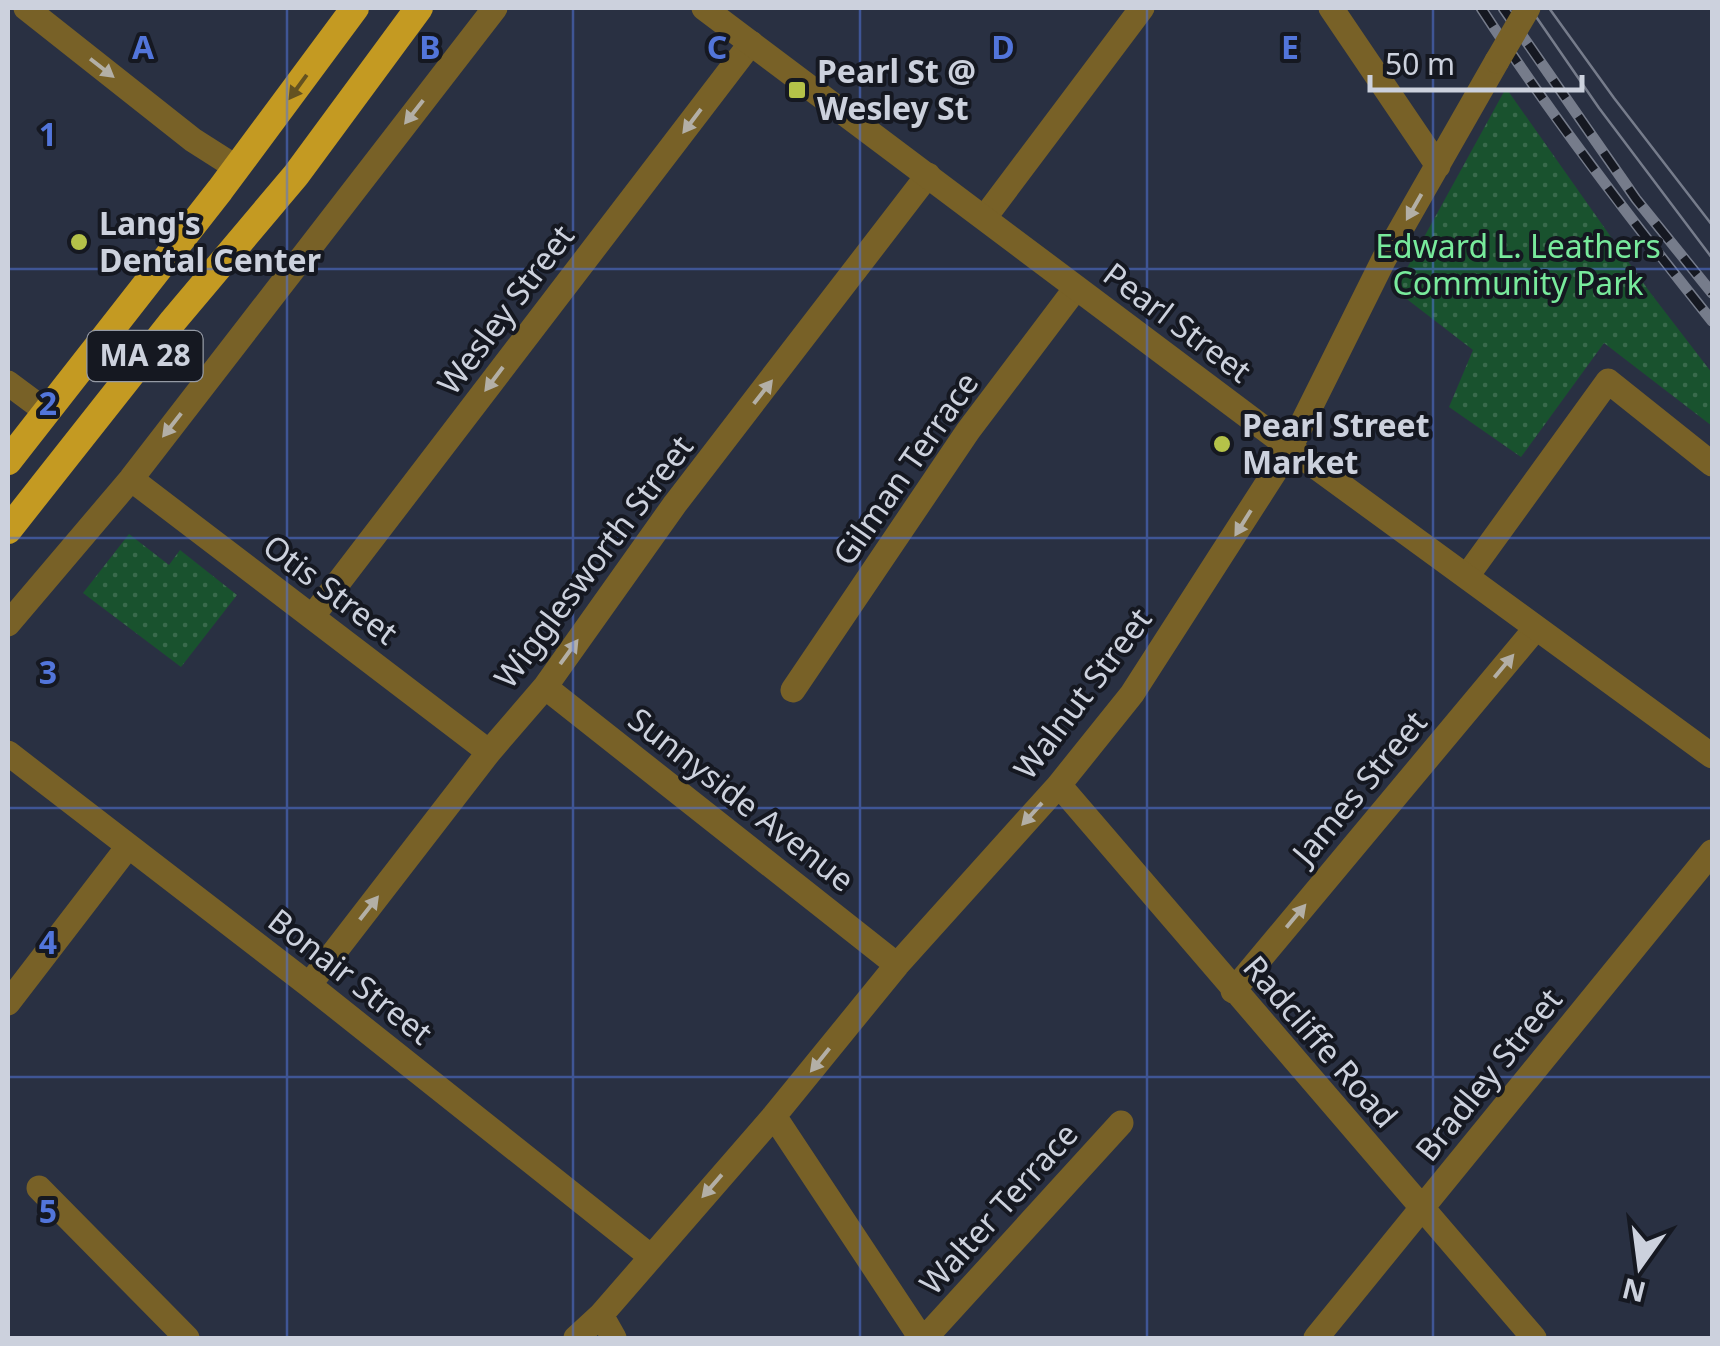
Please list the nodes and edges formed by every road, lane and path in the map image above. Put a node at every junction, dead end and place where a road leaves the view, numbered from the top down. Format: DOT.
graph roads {
  1 [pos="26,8"];
  2 [pos="355,8"];
  3 [pos="419,8"];
  4 [pos="495,8"];
  5 [pos="704,8"];
  6 [pos="1331,8"];
  7 [pos="1528,8"];
  8 [pos="1128,12"];
  9 [pos="750,43"];
  10 [pos="1438,166"];
  11 [pos="237,168"];
  12 [pos="928,175"];
  13 [pos="985,217"];
  14 [pos="1076,288"];
  15 [pos="8,383"];
  16 [pos="47,412"];
  17 [pos="1290,448"];
  18 [pos="8,461"];
  19 [pos="1712,464"];
  20 [pos="131,479"];
  21 [pos="8,530"];
  22 [pos="1466,576"];
  23 [pos="312,617"];
  24 [pos="8,624"];
  25 [pos="1536,628"];
  26 [pos="544,687"];
  27 [pos="793,690"];
  28 [pos="489,752"];
  29 [pos="8,753"];
  30 [pos="1712,756"];
  31 [pos="1059,784"];
  32 [pos="128,848"];
  33 [pos="1712,852"];
  34 [pos="897,965"];
  35 [pos="309,985"];
  36 [pos="1233,990"];
  37 [pos="8,1002"];
  38 [pos="774,1116"];
  39 [pos="1121,1123"];
  40 [pos="38,1188"];
  41 [pos="1421,1210"];
  42 [pos="650,1256"];
  43 [pos="600,1315"];
  44 [pos="183,1337"];
  45 [pos="576,1338"];
  46 [pos="614,1338"];
  47 [pos="923,1338"];
  48 [pos="1316,1338"];
  49 [pos="1534,1338"];
  1 -- 11 [label="street, one-way"];
  2 -- 11 [label="highway, MA 28, one-way"];
  3 -- 21 [label="highway, MA 28"];
  4 -- 20 [label="street, one-way"];
  5 -- 9 [label="street, Pearl Street"];
  6 -- 10 [label="street"];
  7 -- 10 [label="street, Walnut Street, bridge"];
  8 -- 13 [label="street"];
  9 -- 12 [label="street, Pearl Street"];
  9 -- 23 [label="street, Wesley Street, one-way"];
  10 -- 17 [label="street, Walnut Street, one-way"];
  11 -- 16 [label="highway, MA 28"];
  12 -- 13 [label="street, Pearl Street"];
  26 -- 12 [label="street, Wigglesworth Street, one-way"];
  13 -- 14 [label="street, Pearl Street"];
  14 -- 17 [label="street, Pearl Street"];
  14 -- 27 [label="street, Gilman Terrace"];
  15 -- 16 [label="street"];
  16 -- 18 [label="highway, MA 28"];
  17 -- 22 [label="street, Pearl Street"];
  17 -- 31 [label="street, Walnut Street, one-way"];
  19 -- 22 [label="street"];
  20 -- 23 [label="street, Otis Street"];
  20 -- 24 [label="street"];
  22 -- 25 [label="street, Pearl Street"];
  23 -- 28 [label="street, Otis Street"];
  25 -- 30 [label="street, Pearl Street"];
  36 -- 25 [label="street, James Street, one-way"];
  26 -- 28 [label="street, Wigglesworth Street"];
  26 -- 34 [label="street, Sunnyside Avenue"];
  35 -- 28 [label="street, Wigglesworth Street, one-way"];
  29 -- 32 [label="street, Bonair Street"];
  31 -- 34 [label="street, Walnut Street, one-way"];
  31 -- 36 [label="street, Radcliffe Road"];
  32 -- 35 [label="street, Bonair Street"];
  32 -- 37 [label="street"];
  33 -- 41 [label="street, Bradley Street"];
  34 -- 38 [label="street, Walnut Street, one-way"];
  35 -- 42 [label="street, Bonair Street"];
  36 -- 41 [label="street, Radcliffe Road"];
  38 -- 42 [label="street, Walnut Street, one-way"];
  38 -- 47 [label="street"];
  39 -- 47 [label="street, Walter Terrace"];
  40 -- 44 [label="street"];
  41 -- 48 [label="street, Bradley Street"];
  41 -- 49 [label="street, Radcliffe Road"];
  42 -- 43 [label="street, Walnut Street"];
  43 -- 45 [label="street, Walnut Street"];
  43 -- 46 [label="street"];
}
